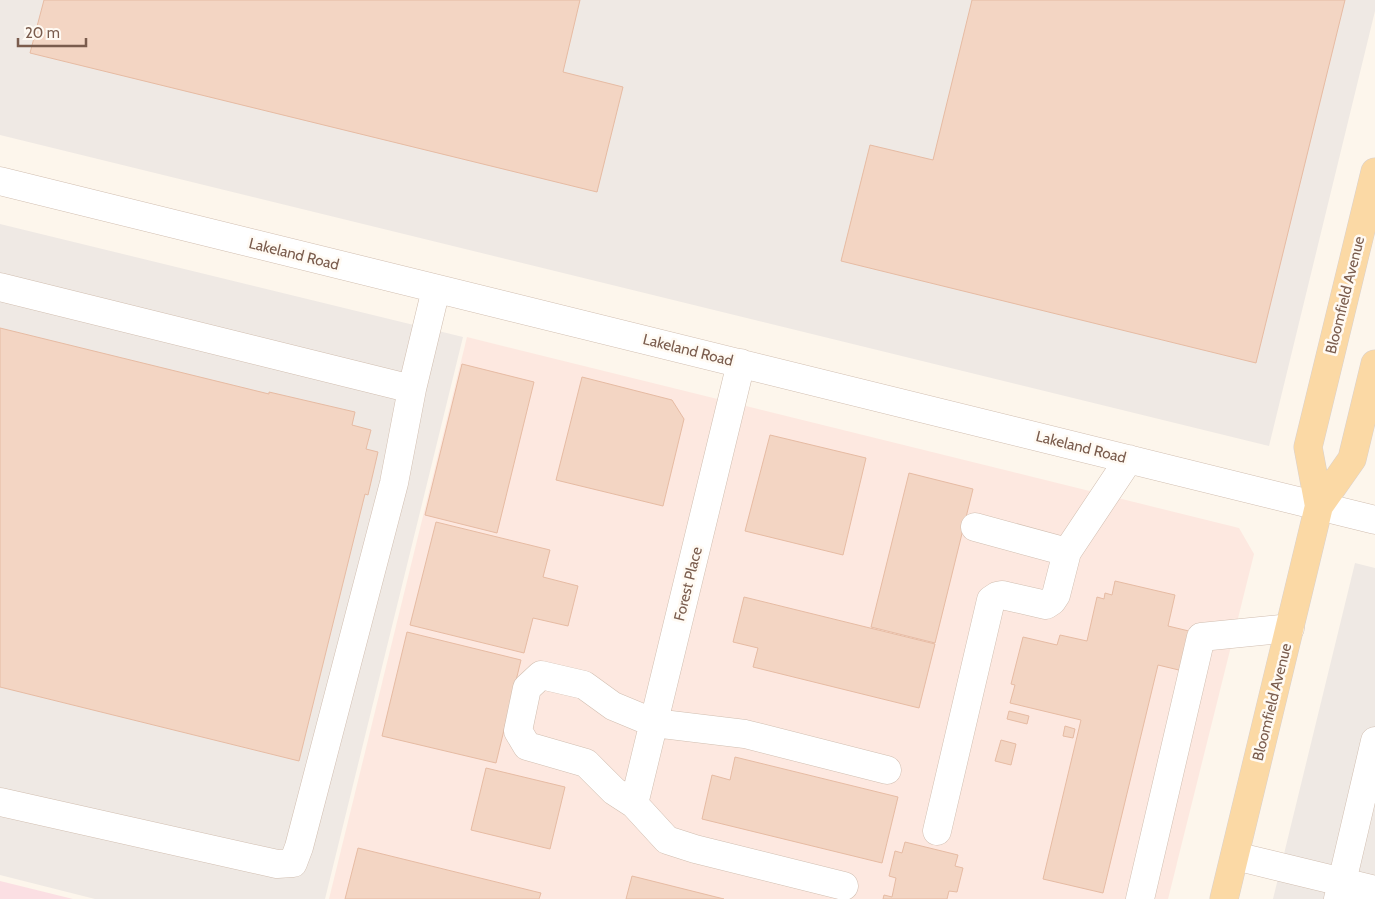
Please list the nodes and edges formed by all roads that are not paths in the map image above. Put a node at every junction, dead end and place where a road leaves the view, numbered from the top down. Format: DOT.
graph roads {
  1 [pos="1375,172"];
  2 [pos="0,181"];
  3 [pos="0,288"];
  4 [pos="436,288"];
  5 [pos="741,364"];
  6 [pos="1375,364"];
  7 [pos="412,389"];
  8 [pos="1129,459"];
  9 [pos="1319,506"];
  10 [pos="1375,520"];
  11 [pos="975,527"];
  12 [pos="1067,552"];
  13 [pos="1290,628"];
  14 [pos="654,723"];
  15 [pos="1375,741"];
  16 [pos="887,770"];
  17 [pos="0,802"];
  18 [pos="634,804"];
  19 [pos="1366,820"];
  20 [pos="937,831"];
  21 [pos="1235,856"];
  22 [pos="844,886"];
  23 [pos="1375,890"];
  24 [pos="1340,891"];
  25 [pos="1140,899"];
  26 [pos="1224,899"];
  1 -- 9 [label="main road, Bloomfield Avenue"];
  2 -- 4 [label="street, Lakeland Road"];
  3 -- 7 [label="street"];
  4 -- 5 [label="street, Lakeland Road"];
  4 -- 7 [label="street"];
  5 -- 8 [label="street, Lakeland Road"];
  5 -- 14 [label="street, Forest Place"];
  6 -- 9 [label="main road, Bloomfield Avenue"];
  7 -- 17 [label="street"];
  8 -- 9 [label="street, Lakeland Road"];
  8 -- 12 [label="street"];
  9 -- 10 [label="street, Lakeland Road"];
  9 -- 13 [label="main road, Bloomfield Avenue"];
  11 -- 12 [label="street"];
  12 -- 20 [label="street"];
  13 -- 21 [label="main road, Bloomfield Avenue"];
  13 -- 25 [label="street"];
  14 -- 16 [label="street"];
  14 -- 18 [label="street, Forest Place"];
  14 -- 18 [label="street"];
  15 -- 19 [label="street"];
  18 -- 22 [label="street"];
  19 -- 24 [label="street"];
  21 -- 24 [label="street"];
  21 -- 26 [label="main road, Bloomfield Avenue"];
  23 -- 24 [label="street"];
}
